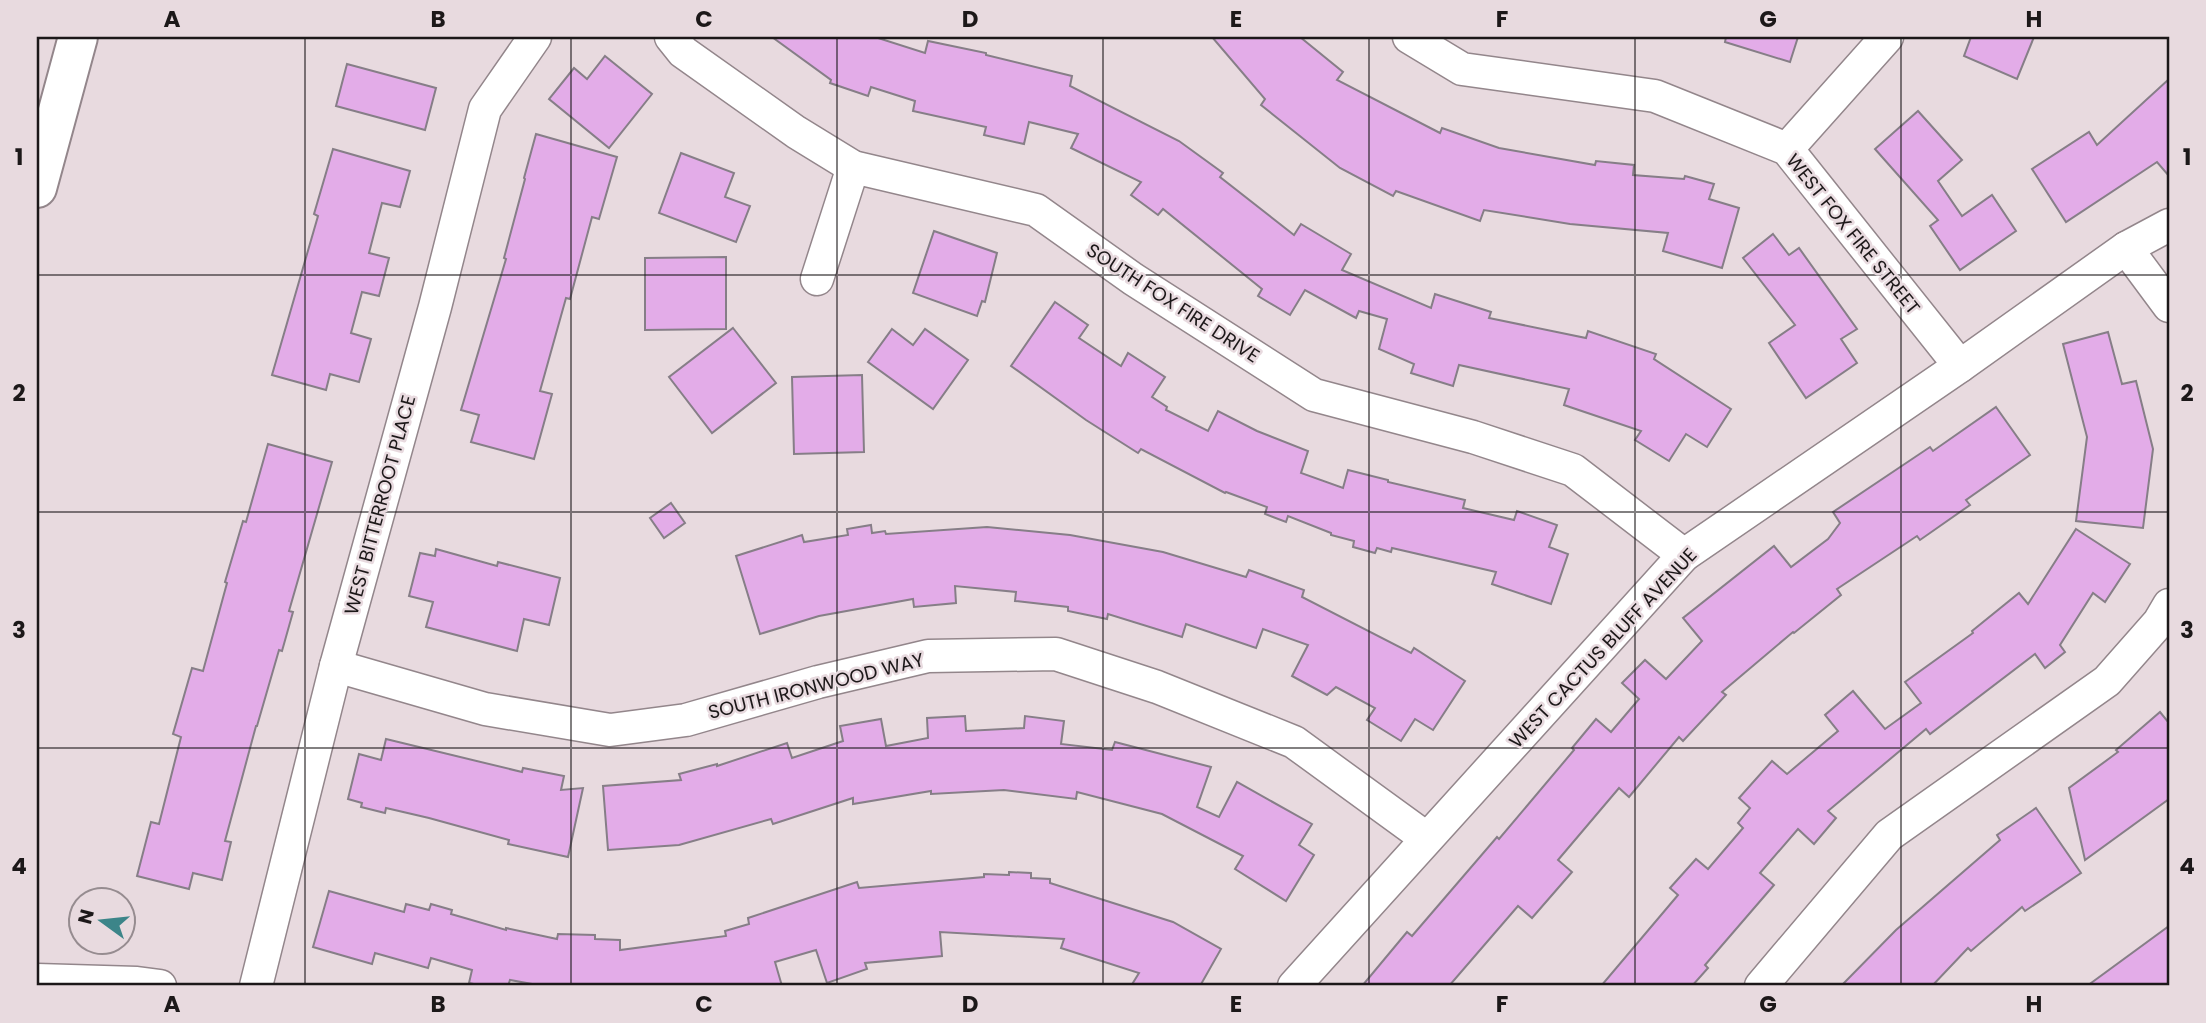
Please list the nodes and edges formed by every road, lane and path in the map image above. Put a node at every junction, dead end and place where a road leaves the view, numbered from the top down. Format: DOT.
graph roads {
  1 [pos="78,37"];
  2 [pos="535,37"];
  3 [pos="671,37"];
  4 [pos="1409,37"];
  5 [pos="1886,37"];
  6 [pos="1787,149"];
  7 [pos="853,167"];
  8 [pos="37,188"];
  9 [pos="2169,225"];
  10 [pos="2126,248"];
  11 [pos="817,279"];
  12 [pos="2169,306"];
  13 [pos="1960,366"];
  14 [pos="1684,555"];
  15 [pos="2169,605"];
  16 [pos="335,666"];
  17 [pos="1426,838"];
  18 [pos="37,980"];
  19 [pos="160,986"];
  20 [pos="256,986"];
  21 [pos="1294,986"];
  22 [pos="1761,986"];
  1 -- 8 [label="street"];
  2 -- 16 [label="street, WEST BITTERROOT PLACE"];
  3 -- 7 [label="street, SOUTH FOX FIRE DRIVE"];
  4 -- 6 [label="street, WEST FOX FIRE STREET"];
  5 -- 6 [label="street"];
  6 -- 13 [label="street, WEST FOX FIRE STREET"];
  7 -- 11 [label="street"];
  7 -- 14 [label="street, SOUTH FOX FIRE DRIVE"];
  9 -- 10 [label="street, WEST CACTUS BLUFF AVENUE"];
  10 -- 12 [label="street"];
  10 -- 13 [label="street, WEST CACTUS BLUFF AVENUE"];
  13 -- 14 [label="street, WEST CACTUS BLUFF AVENUE"];
  14 -- 17 [label="street, WEST CACTUS BLUFF AVENUE"];
  15 -- 22 [label="street"];
  16 -- 17 [label="street, SOUTH IRONWOOD WAY"];
  16 -- 20 [label="street, WEST BITTERROOT PLACE"];
  17 -- 21 [label="street, WEST CACTUS BLUFF AVENUE"];
  18 -- 19 [label="street"];
}
